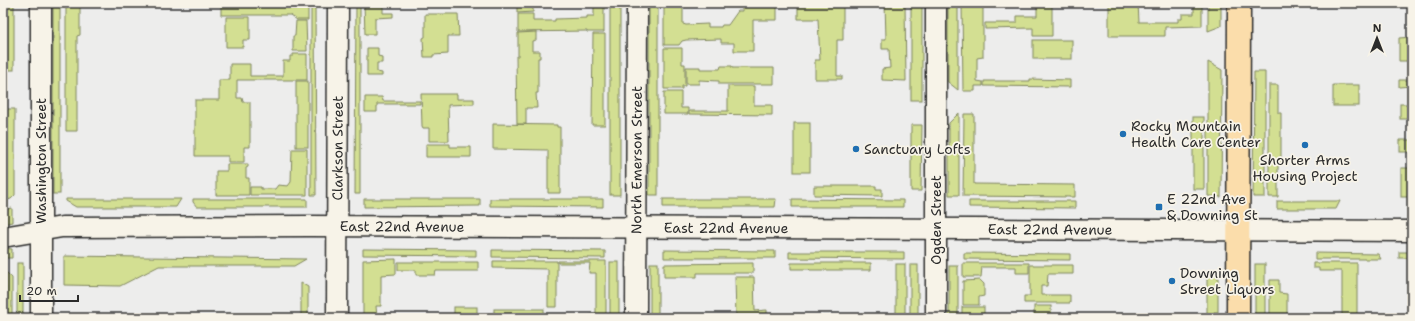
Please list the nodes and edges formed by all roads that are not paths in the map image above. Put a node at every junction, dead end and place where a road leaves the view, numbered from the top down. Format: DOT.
graph roads {
  1 [pos="41,3"];
  2 [pos="338,3"];
  3 [pos="637,3"];
  4 [pos="936,3"];
  5 [pos="1239,3"];
  6 [pos="338,226"];
  7 [pos="636,228"];
  8 [pos="936,229"];
  9 [pos="41,231"];
  10 [pos="1238,231"];
  11 [pos="1412,231"];
  12 [pos="3,237"];
  13 [pos="40,318"];
  14 [pos="337,318"];
  15 [pos="636,318"];
  16 [pos="936,318"];
  17 [pos="1238,318"];
  1 -- 9 [label="street, Washington Street"];
  2 -- 6 [label="street, Clarkson Street"];
  3 -- 7 [label="street, North Emerson Street"];
  4 -- 8 [label="street, Ogden Street"];
  5 -- 10 [label="main road"];
  6 -- 7 [label="street, East 22nd Avenue"];
  6 -- 9 [label="street, East 22nd Avenue"];
  6 -- 14 [label="street, Clarkson Street"];
  7 -- 8 [label="street, East 22nd Avenue"];
  7 -- 15 [label="street, North Emerson Street"];
  8 -- 10 [label="street, East 22nd Avenue"];
  8 -- 16 [label="street, Ogden Street"];
  9 -- 12 [label="street, East 22nd Avenue"];
  9 -- 13 [label="street, Washington Street"];
  10 -- 11 [label="street, East 22nd Avenue"];
  10 -- 17 [label="main road"];
}
